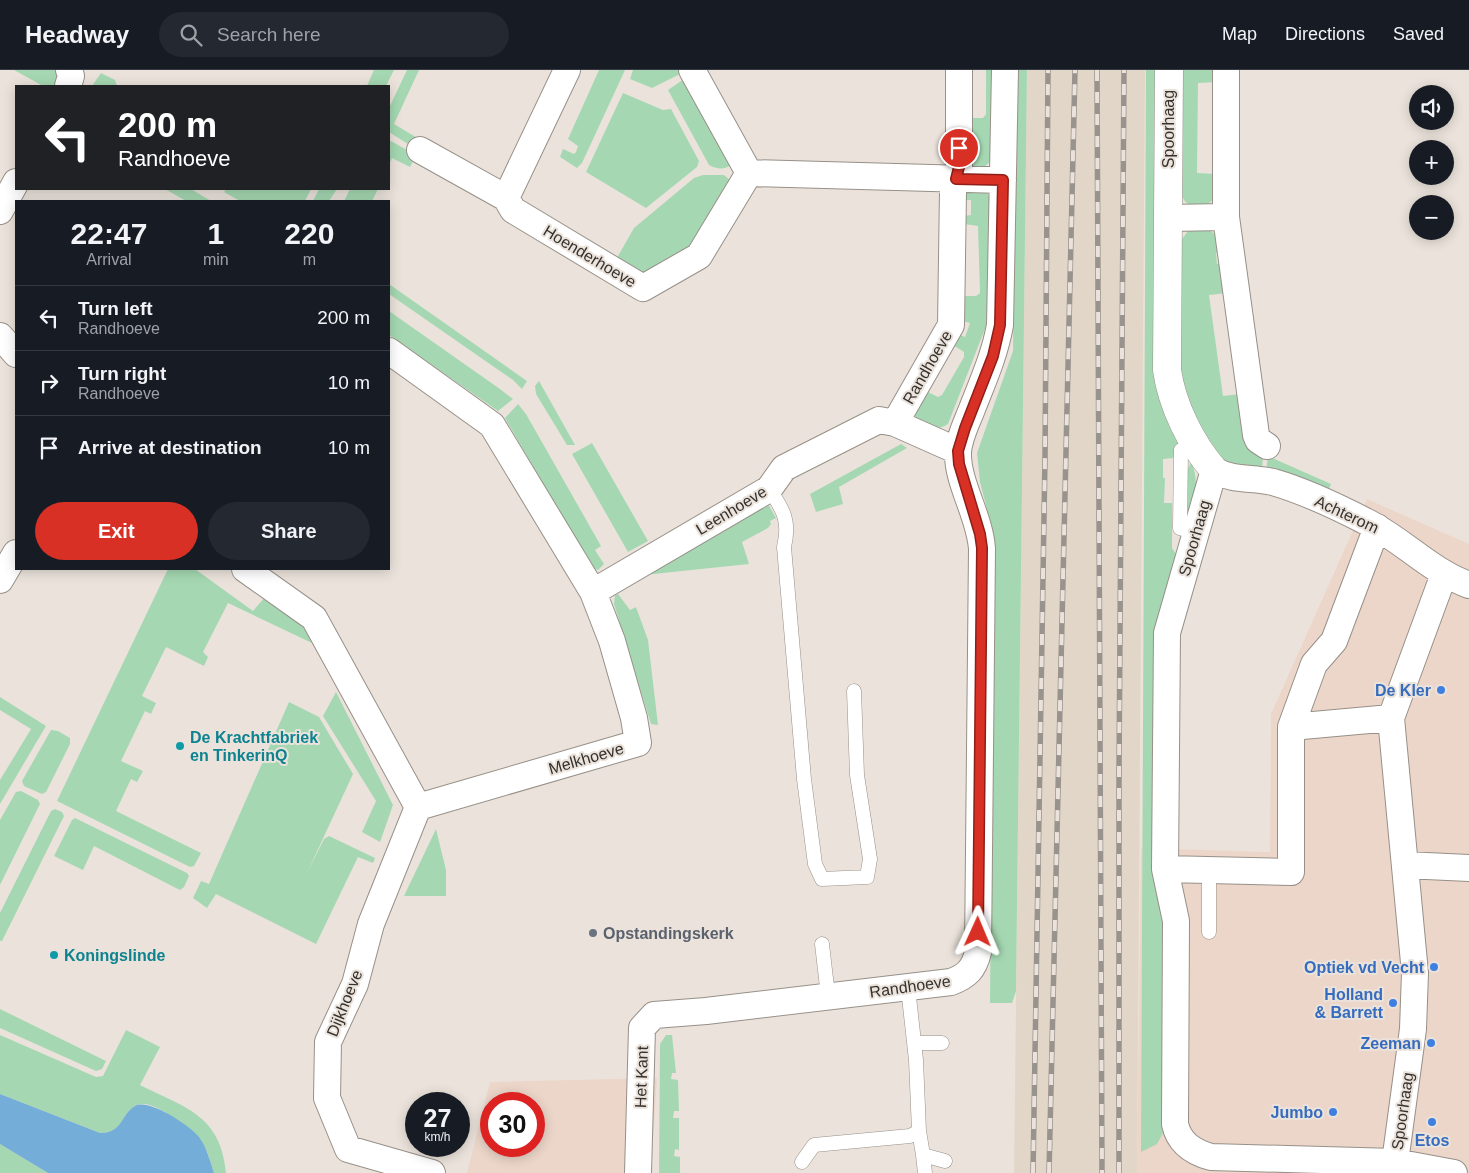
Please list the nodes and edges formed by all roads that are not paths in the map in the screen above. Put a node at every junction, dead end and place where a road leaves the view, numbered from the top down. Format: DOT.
graph roads {
  1 [pos="69,70"];
  2 [pos="567,70"];
  3 [pos="692,70"];
  4 [pos="959,70"];
  5 [pos="1005,70"];
  6 [pos="1169,70"];
  7 [pos="1226,70"];
  8 [pos="68,85"];
  9 [pos="420,150"];
  10 [pos="749,173"];
  11 [pos="956,179"];
  12 [pos="1003,180"];
  13 [pos="15,184"];
  14 [pos="506,198"];
  15 [pos="0,211"];
  16 [pos="1226,217"];
  17 [pos="1168,218"];
  18 [pos="390,352"];
  19 [pos="895,423"];
  20 [pos="1195,442"];
  21 [pos="1267,446"];
  22 [pos="958,451"];
  23 [pos="1214,470"];
  24 [pos="769,489"];
  25 [pos="1377,527"];
  26 [pos="1196,533"];
  27 [pos="15,555"];
  28 [pos="246,570"];
  29 [pos="1444,574"];
  30 [pos="0,580"];
  31 [pos="1469,585"];
  32 [pos="593,592"];
  33 [pos="854,691"];
  34 [pos="1391,718"];
  35 [pos="1291,727"];
  36 [pos="418,806"];
  37 [pos="1405,865"];
  38 [pos="1469,868"];
  39 [pos="1165,869"];
  40 [pos="1209,870"];
  41 [pos="1209,932"];
  42 [pos="822,944"];
  43 [pos="908,988"];
  44 [pos="828,996"];
  45 [pos="684,1014"];
  46 [pos="914,1043"];
  47 [pos="942,1044"];
  48 [pos="919,1131"];
  49 [pos="923,1155"];
  50 [pos="945,1161"];
  51 [pos="802,1162"];
  52 [pos="1398,1166"];
  53 [pos="432,1173"];
  54 [pos="638,1173"];
  55 [pos="925,1173"];
  56 [pos="1454,1173"];
  1 -- 8 [label="street"];
  2 -- 14 [label="street"];
  3 -- 10 [label="street"];
  4 -- 11 [label="street, Randhoeve"];
  5 -- 12 [label="street, Randhoeve"];
  6 -- 17 [label="street, Spoorhaag"];
  7 -- 16 [label="street"];
  9 -- 14 [label="street, Hoenderhoeve"];
  10 -- 11 [label="street"];
  10 -- 14 [label="street, Hoenderhoeve"];
  11 -- 12 [label="street"];
  11 -- 19 [label="street, Randhoeve"];
  12 -- 22 [label="street, Randhoeve"];
  13 -- 15 [label="street"];
  16 -- 17 [label="street"];
  16 -- 21 [label="street"];
  17 -- 20 [label="street, Spoorhaag"];
  18 -- 32 [label="street, Melkhoeve"];
  19 -- 22 [label="street, Randhoeve"];
  19 -- 24 [label="street, Leenhoeve"];
  20 -- 23 [label="street, Spoorhaag"];
  20 -- 26 [label="lane"];
  22 -- 43 [label="street, Randhoeve"];
  23 -- 25 [label="street, Achterom"];
  23 -- 26 [label="street, Spoorhaag"];
  24 -- 32 [label="street, Leenhoeve"];
  24 -- 33 [label="lane"];
  25 -- 29 [label="street, Achterom"];
  25 -- 35 [label="street"];
  26 -- 39 [label="street, Spoorhaag"];
  27 -- 30 [label="street"];
  28 -- 36 [label="street"];
  29 -- 31 [label="street, Achterom"];
  29 -- 34 [label="street, Spoorhaag"];
  32 -- 36 [label="street, Melkhoeve"];
  34 -- 35 [label="street"];
  34 -- 37 [label="street, Spoorhaag"];
  35 -- 40 [label="street"];
  36 -- 53 [label="street, Dijkhoeve"];
  37 -- 38 [label="street"];
  37 -- 52 [label="street, Spoorhaag"];
  39 -- 40 [label="street"];
  39 -- 52 [label="street, Spoorhaag"];
  40 -- 41 [label="lane"];
  42 -- 44 [label="lane"];
  43 -- 44 [label="street, Randhoeve"];
  43 -- 46 [label="lane"];
  44 -- 45 [label="street, Randhoeve"];
  45 -- 54 [label="street, Het Kant"];
  46 -- 47 [label="lane"];
  46 -- 48 [label="lane"];
  48 -- 49 [label="lane"];
  48 -- 51 [label="lane"];
  49 -- 50 [label="lane"];
  49 -- 55 [label="lane"];
  52 -- 56 [label="street"];
}
